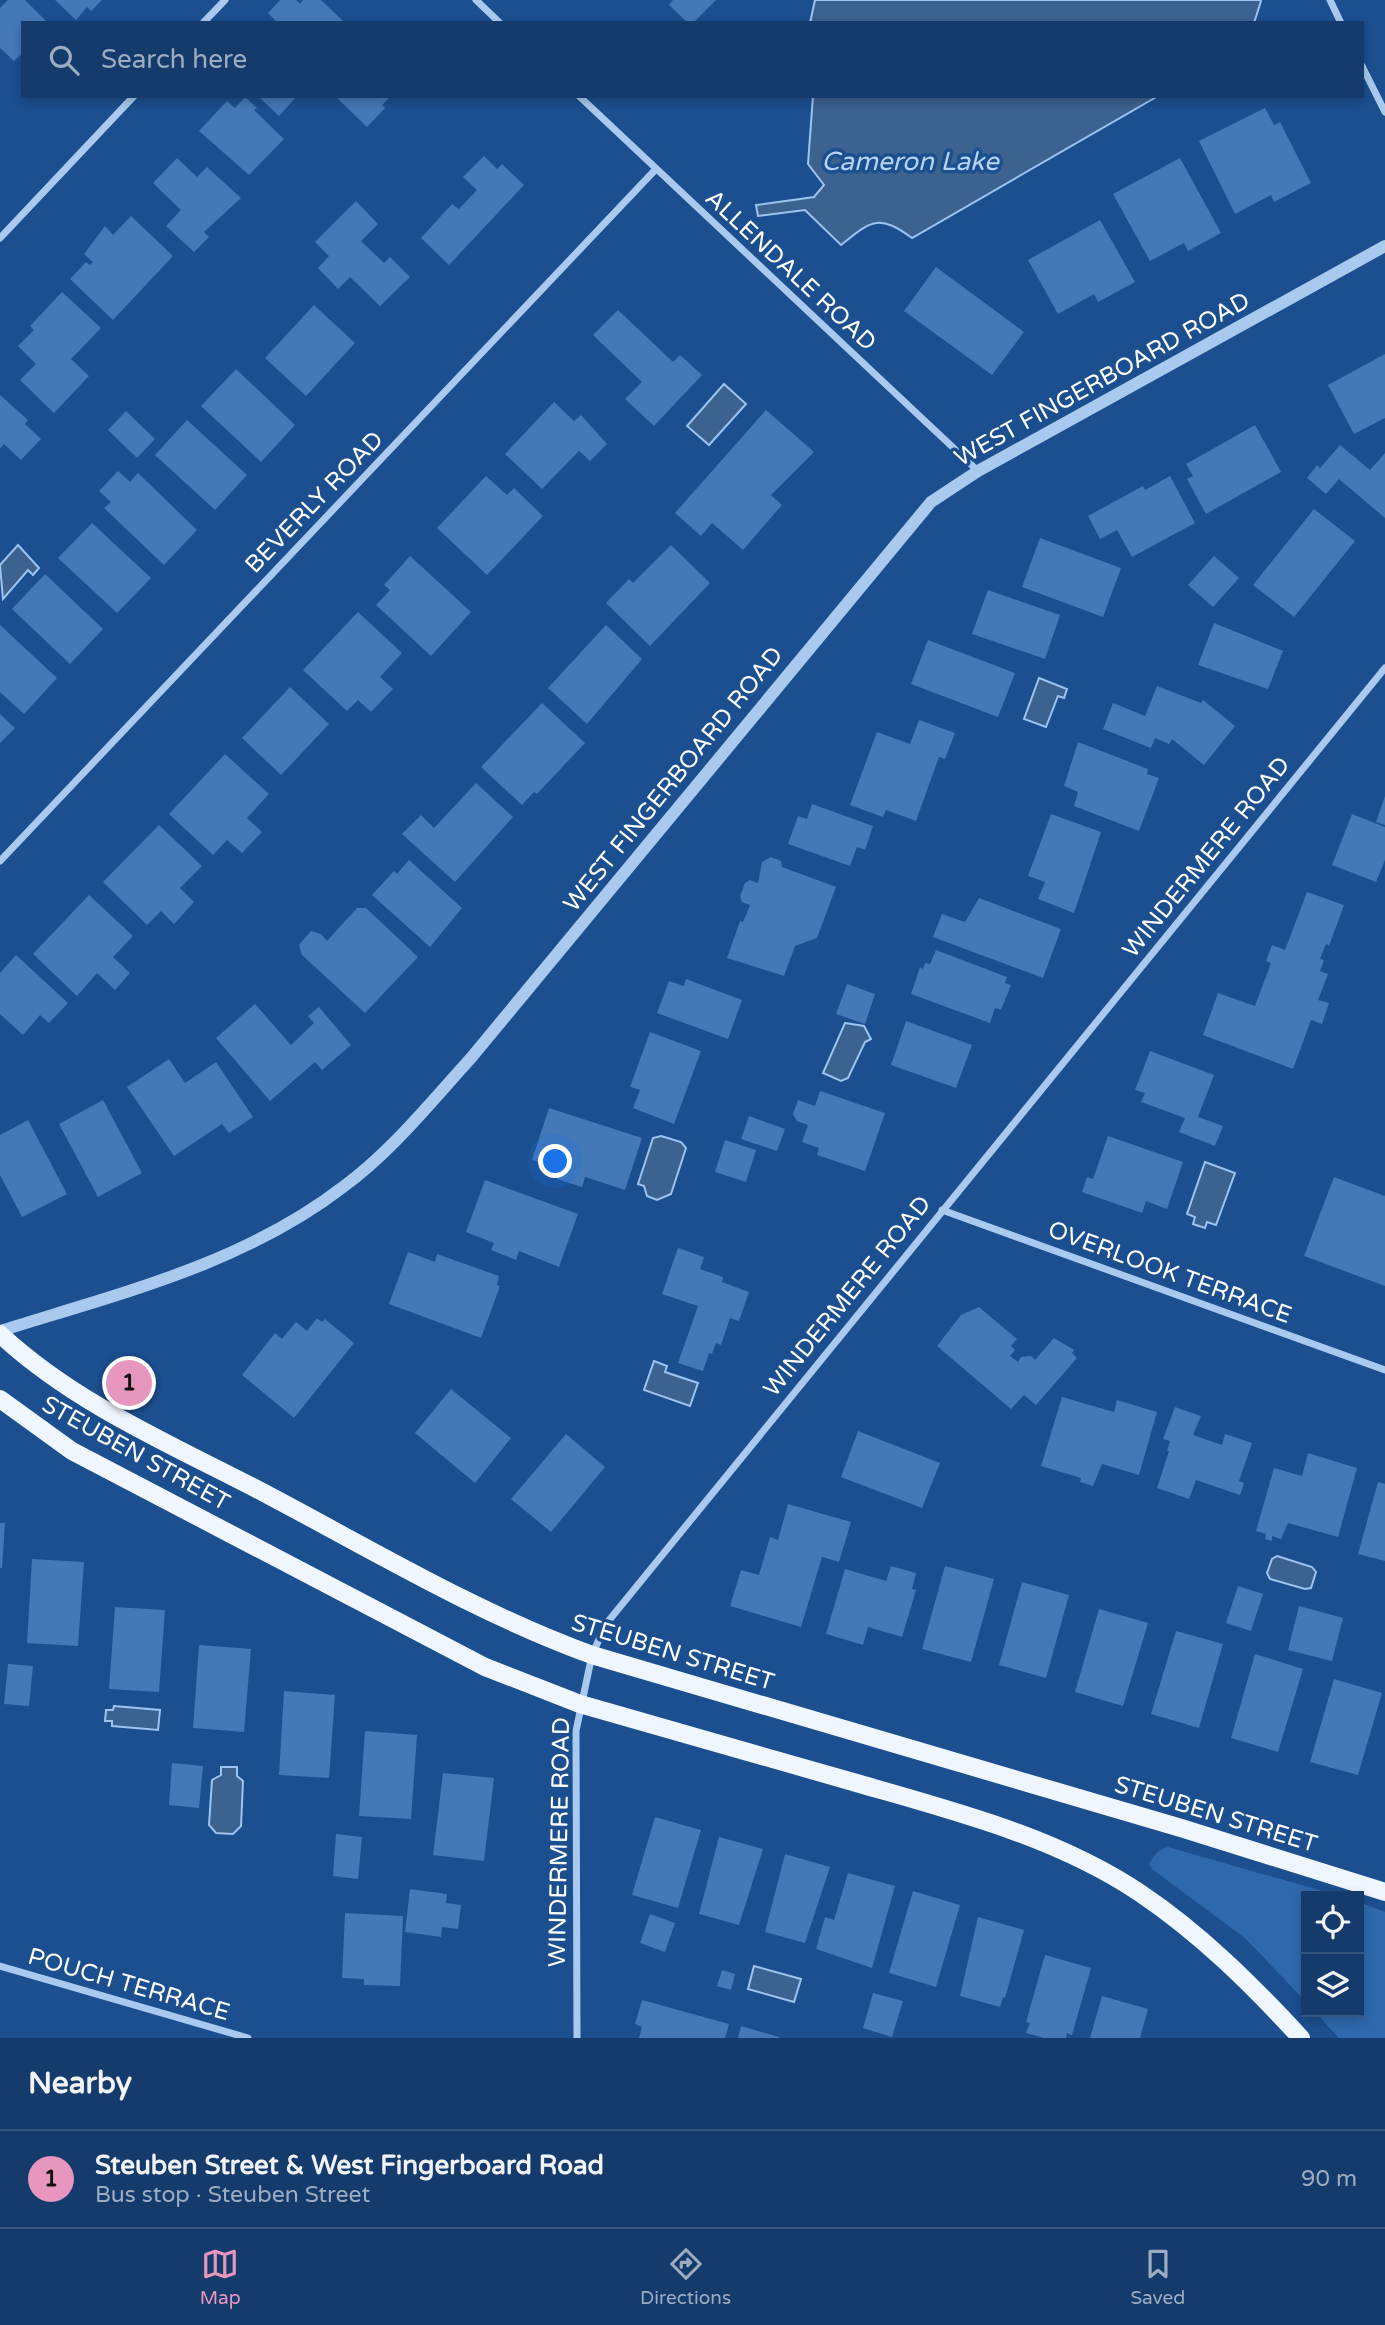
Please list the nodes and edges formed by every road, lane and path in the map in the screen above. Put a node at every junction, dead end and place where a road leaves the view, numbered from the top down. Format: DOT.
graph roads {
  1 [pos="225,0"];
  2 [pos="476,0"];
  3 [pos="1330,0"];
  4 [pos="205,21"];
  5 [pos="498,21"];
  6 [pos="1340,21"];
  7 [pos="1364,70"];
  8 [pos="132,98"];
  9 [pos="581,98"];
  10 [pos="1385,112"];
  11 [pos="656,169"];
  12 [pos="0,238"];
  13 [pos="1385,246"];
  14 [pos="978,471"];
  15 [pos="1385,668"];
  16 [pos="0,861"];
  17 [pos="942,1210"];
  18 [pos="0,1333"];
  19 [pos="1385,1370"];
  20 [pos="0,1399"];
  21 [pos="592,1655"];
  22 [pos="580,1704"];
  23 [pos="1385,1892"];
  24 [pos="0,1966"];
  25 [pos="248,2038"];
  26 [pos="577,2038"];
  27 [pos="1301,2038"];
  1 -- 4 [label="street"];
  2 -- 5 [label="street"];
  3 -- 6 [label="street"];
  7 -- 10 [label="street"];
  8 -- 12 [label="street"];
  9 -- 11 [label="street, ALLENDALE ROAD"];
  11 -- 14 [label="street, ALLENDALE ROAD"];
  11 -- 16 [label="street, BEVERLY ROAD"];
  13 -- 14 [label="street, WEST FINGERBOARD ROAD"];
  14 -- 18 [label="street, WEST FINGERBOARD ROAD"];
  15 -- 17 [label="street, WINDERMERE ROAD"];
  17 -- 19 [label="street, OVERLOOK TERRACE"];
  17 -- 21 [label="street, WINDERMERE ROAD"];
  18 -- 21 [label="main road, STEUBEN STREET"];
  20 -- 22 [label="main road, STEUBEN STREET"];
  21 -- 22 [label="street, WINDERMERE ROAD"];
  21 -- 23 [label="main road, STEUBEN STREET"];
  22 -- 26 [label="street, WINDERMERE ROAD"];
  22 -- 27 [label="main road, STEUBEN STREET"];
  24 -- 25 [label="street, POUCH TERRACE"];
}
